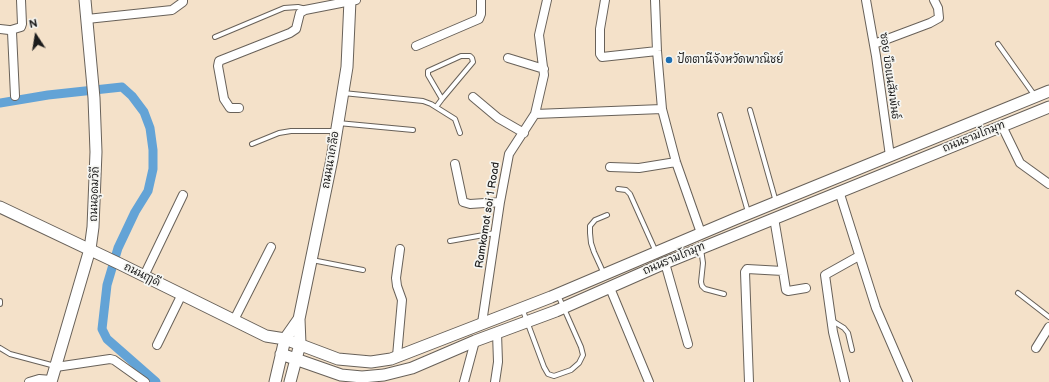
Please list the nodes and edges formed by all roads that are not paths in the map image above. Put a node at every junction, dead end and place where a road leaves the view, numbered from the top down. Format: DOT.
graph roads {
  1 [pos="21,0"];
  2 [pos="85,0"];
  3 [pos="183,0"];
  4 [pos="481,0"];
  5 [pos="546,0"];
  6 [pos="605,0"];
  7 [pos="655,0"];
  8 [pos="866,0"];
  9 [pos="934,0"];
  10 [pos="352,1"];
  11 [pos="307,10"];
  12 [pos="87,19"];
  13 [pos="0,29"];
  14 [pos="11,30"];
  15 [pos="215,37"];
  16 [pos="874,44"];
  17 [pos="998,44"];
  18 [pos="416,46"];
  19 [pos="657,52"];
  20 [pos="508,58"];
  21 [pos="544,69"];
  22 [pos="1048,92"];
  23 [pos="342,93"];
  24 [pos="15,96"];
  25 [pos="1035,96"];
  26 [pos="473,97"];
  27 [pos="442,99"];
  28 [pos="436,107"];
  29 [pos="1049,107"];
  30 [pos="239,108"];
  31 [pos="662,109"];
  32 [pos="750,110"];
  33 [pos="536,114"];
  34 [pos="720,114"];
  35 [pos="1002,126"];
  36 [pos="337,127"];
  37 [pos="413,130"];
  38 [pos="460,133"];
  39 [pos="524,133"];
  40 [pos="252,144"];
  41 [pos="890,156"];
  42 [pos="676,162"];
  43 [pos="455,164"];
  44 [pos="610,167"];
  45 [pos="1049,184"];
  46 [pos="618,189"];
  47 [pos="840,191"];
  48 [pos="183,195"];
  49 [pos="500,202"];
  50 [pos="776,202"];
  51 [pos="0,208"];
  52 [pos="748,214"];
  53 [pos="607,215"];
  54 [pos="774,218"];
  55 [pos="495,233"];
  56 [pos="701,233"];
  57 [pos="450,241"];
  58 [pos="271,247"];
  59 [pos="700,248"];
  60 [pos="90,249"];
  61 [pos="400,249"];
  62 [pos="656,253"];
  63 [pos="859,256"];
  64 [pos="311,260"];
  65 [pos="664,263"];
  66 [pos="363,270"];
  67 [pos="783,271"];
  68 [pos="604,275"];
  69 [pos="144,276"];
  70 [pos="610,288"];
  71 [pos="806,288"];
  72 [pos="1018,293"];
  73 [pos="182,294"];
  74 [pos="724,294"];
  75 [pos="557,295"];
  76 [pos="522,308"];
  77 [pos="563,308"];
  78 [pos="1049,317"];
  79 [pos="299,319"];
  80 [pos="234,320"];
  81 [pos="831,320"];
  82 [pos="528,322"];
  83 [pos="482,323"];
  84 [pos="1049,328"];
  85 [pos="497,333"];
  86 [pos="285,339"];
  87 [pos="475,341"];
  88 [pos="300,344"];
  89 [pos="688,344"];
  90 [pos="157,345"];
  91 [pos="0,348"];
  92 [pos="1036,348"];
  93 [pos="852,350"];
  94 [pos="282,354"];
  95 [pos="397,356"];
  96 [pos="296,359"];
  97 [pos="56,367"];
  98 [pos="342,379"];
  99 [pos="51,381"];
  100 [pos="29,382"];
  101 [pos="145,382"];
  102 [pos="275,382"];
  103 [pos="290,382"];
  104 [pos="464,382"];
  105 [pos="496,382"];
  106 [pos="649,382"];
  107 [pos="749,382"];
  108 [pos="845,382"];
  109 [pos="908,382"];
  1 -- 14 [label="street"];
  2 -- 12 [label="main road, ถนนอุดมวิถี"];
  3 -- 12 [label="street"];
  4 -- 18 [label="street"];
  5 -- 21 [label="street, Ramkomot soi 1 Road"];
  6 -- 19 [label="street"];
  7 -- 19 [label="street"];
  8 -- 16 [label="street, ซอย บือแนสัมพันธ์"];
  9 -- 16 [label="street"];
  10 -- 11 [label="street"];
  10 -- 23 [label="main road, ถนนนาเกลือ"];
  11 -- 15 [label="lane"];
  11 -- 30 [label="street"];
  12 -- 60 [label="main road, ถนนอุดมวิถี"];
  13 -- 14 [label="street"];
  14 -- 24 [label="street"];
  16 -- 41 [label="street, ซอย บือแนสัมพันธ์"];
  17 -- 25 [label="lane"];
  19 -- 31 [label="street"];
  20 -- 21 [label="street"];
  21 -- 33 [label="street, Ramkomot soi 1 Road"];
  22 -- 25 [label="main road, ถนนรามโกมุท"];
  23 -- 28 [label="lane"];
  23 -- 36 [label="main road, ถนนนาเกลือ"];
  25 -- 41 [label="main road, ถนนรามโกมุท"];
  26 -- 39 [label="street"];
  27 -- 27 [label="lane"];
  27 -- 28 [label="lane"];
  28 -- 38 [label="lane"];
  29 -- 35 [label="main road, ถนนรามโกมุท"];
  31 -- 33 [label="street"];
  31 -- 42 [label="street"];
  32 -- 50 [label="lane"];
  33 -- 39 [label="street, Ramkomot soi 1 Road"];
  34 -- 52 [label="lane"];
  35 -- 45 [label="street"];
  35 -- 47 [label="main road, ถนนรามโกมุท"];
  36 -- 37 [label="lane"];
  36 -- 40 [label="lane"];
  36 -- 64 [label="main road, ถนนนาเกลือ"];
  39 -- 49 [label="street, Ramkomot soi 1 Road"];
  41 -- 50 [label="main road, ถนนรามโกมุท"];
  42 -- 44 [label="street"];
  42 -- 56 [label="street"];
  43 -- 49 [label="street"];
  46 -- 62 [label="lane"];
  47 -- 54 [label="main road, ถนนรามโกมุท"];
  47 -- 63 [label="street"];
  48 -- 69 [label="street"];
  49 -- 55 [label="street, Ramkomot soi 1 Road"];
  50 -- 52 [label="main road, ถนนรามโกมุท"];
  51 -- 60 [label="main road, ถนนฤๅดี"];
  52 -- 56 [label="main road, ถนนรามโกมุท"];
  53 -- 68 [label="lane"];
  54 -- 59 [label="main road, ถนนรามโกมุท"];
  54 -- 67 [label="street"];
  55 -- 57 [label="lane"];
  55 -- 83 [label="street, Ramkomot soi 1 Road"];
  56 -- 62 [label="main road, ถนนรามโกมุท"];
  58 -- 80 [label="street"];
  59 -- 65 [label="main road, ถนนรามโกมุท"];
  59 -- 74 [label="lane"];
  60 -- 69 [label="main road, ถนนฤๅดี"];
  60 -- 97 [label="main road, ถนนอุดมวิถี"];
  61 -- 95 [label="street"];
  62 -- 68 [label="main road, ถนนรามโกมุท"];
  63 -- 81 [label="street"];
  63 -- 109 [label="street"];
  64 -- 66 [label="lane"];
  64 -- 79 [label="main road, ถนนนาเกลือ"];
  65 -- 70 [label="main road, ถนนรามโกมุท"];
  65 -- 89 [label="street"];
  67 -- 71 [label="street"];
  67 -- 107 [label="street"];
  68 -- 75 [label="main road, ถนนรามโกมุท"];
  69 -- 73 [label="main road, ถนนฤๅดี"];
  70 -- 77 [label="main road, ถนนรามโกมุท"];
  70 -- 106 [label="street"];
  72 -- 78 [label="lane"];
  73 -- 80 [label="main road, ถนนฤๅดี"];
  73 -- 90 [label="street"];
  75 -- 76 [label="main road, ถนนรามโกมุท"];
  75 -- 77 [label="lane"];
  76 -- 82 [label="lane"];
  76 -- 83 [label="main road, ถนนรามโกมุท"];
  77 -- 82 [label="main road, ถนนรามโกมุท"];
  77 -- 82 [label="lane"];
  79 -- 86 [label="main road, ถนนนาเกลือ"];
  79 -- 88 [label="main road, ถนนนาเกลือ"];
  80 -- 86 [label="main road, ถนนฤๅดี"];
  81 -- 93 [label="lane"];
  81 -- 108 [label="street"];
  82 -- 85 [label="main road, ถนนรามโกมุท"];
  83 -- 95 [label="main road, ถนนรามโกมุท"];
  84 -- 92 [label="street"];
  85 -- 87 [label="main road, ถนนรามโกมุท"];
  85 -- 105 [label="street"];
  86 -- 88 [label="main road, ถนนรามโกมุท"];
  86 -- 94 [label="main road"];
  87 -- 98 [label="main road, ถนนรามโกมุท"];
  87 -- 104 [label="street"];
  88 -- 95 [label="main road, ถนนรามโกมุท"];
  88 -- 96 [label="main road, ถนนนาเกลือ"];
  91 -- 97 [label="lane"];
  94 -- 96 [label="main road, ถนนรามโกมุท"];
  94 -- 102 [label="main road"];
  96 -- 98 [label="main road, ถนนรามโกมุท"];
  96 -- 103 [label="main road, ถนนนาเกลือ"];
  97 -- 99 [label="main road, ถนนอุดมวิถี"];
  97 -- 101 [label="street"];
  99 -- 100 [label="street"];
}
